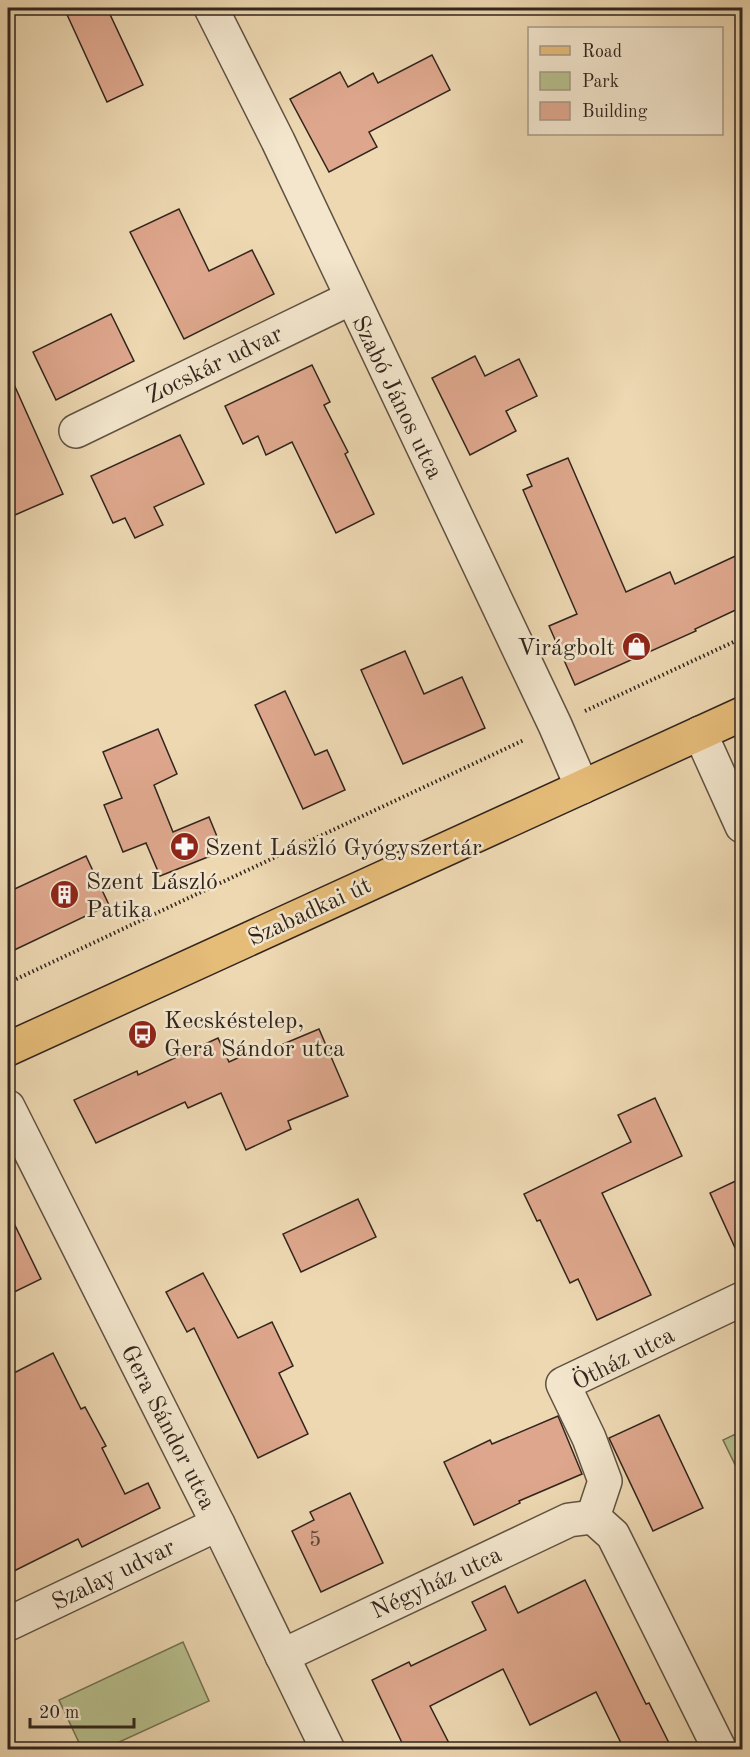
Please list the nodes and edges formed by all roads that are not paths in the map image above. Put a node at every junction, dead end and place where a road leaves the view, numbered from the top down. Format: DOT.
graph roads {
  1 [pos="211,8"];
  2 [pos="351,298"];
  3 [pos="76,430"];
  4 [pos="742,714"];
  5 [pos="700,734"];
  6 [pos="582,787"];
  7 [pos="742,826"];
  8 [pos="8,1048"];
  9 [pos="8,1107"];
  10 [pos="742,1299"];
  11 [pos="593,1517"];
  12 [pos="218,1524"];
  13 [pos="8,1624"];
  14 [pos="282,1656"];
  15 [pos="328,1749"];
  16 [pos="720,1749"];
  1 -- 2 [label="street, Szabó János utca"];
  2 -- 3 [label="street, Zocskár udvar"];
  2 -- 6 [label="street, Szabó János utca"];
  4 -- 5 [label="main road, Szabadkai út"];
  5 -- 6 [label="main road, Szabadkai út"];
  5 -- 7 [label="street"];
  6 -- 8 [label="main road, Szabadkai út"];
  9 -- 12 [label="street, Gera Sándor utca"];
  10 -- 11 [label="street, Ötház utca"];
  11 -- 14 [label="street, Négyház utca"];
  11 -- 16 [label="street"];
  12 -- 13 [label="street, Szalay udvar"];
  12 -- 14 [label="street, Gera Sándor utca"];
  14 -- 15 [label="street, Gera Sándor utca"];
}
